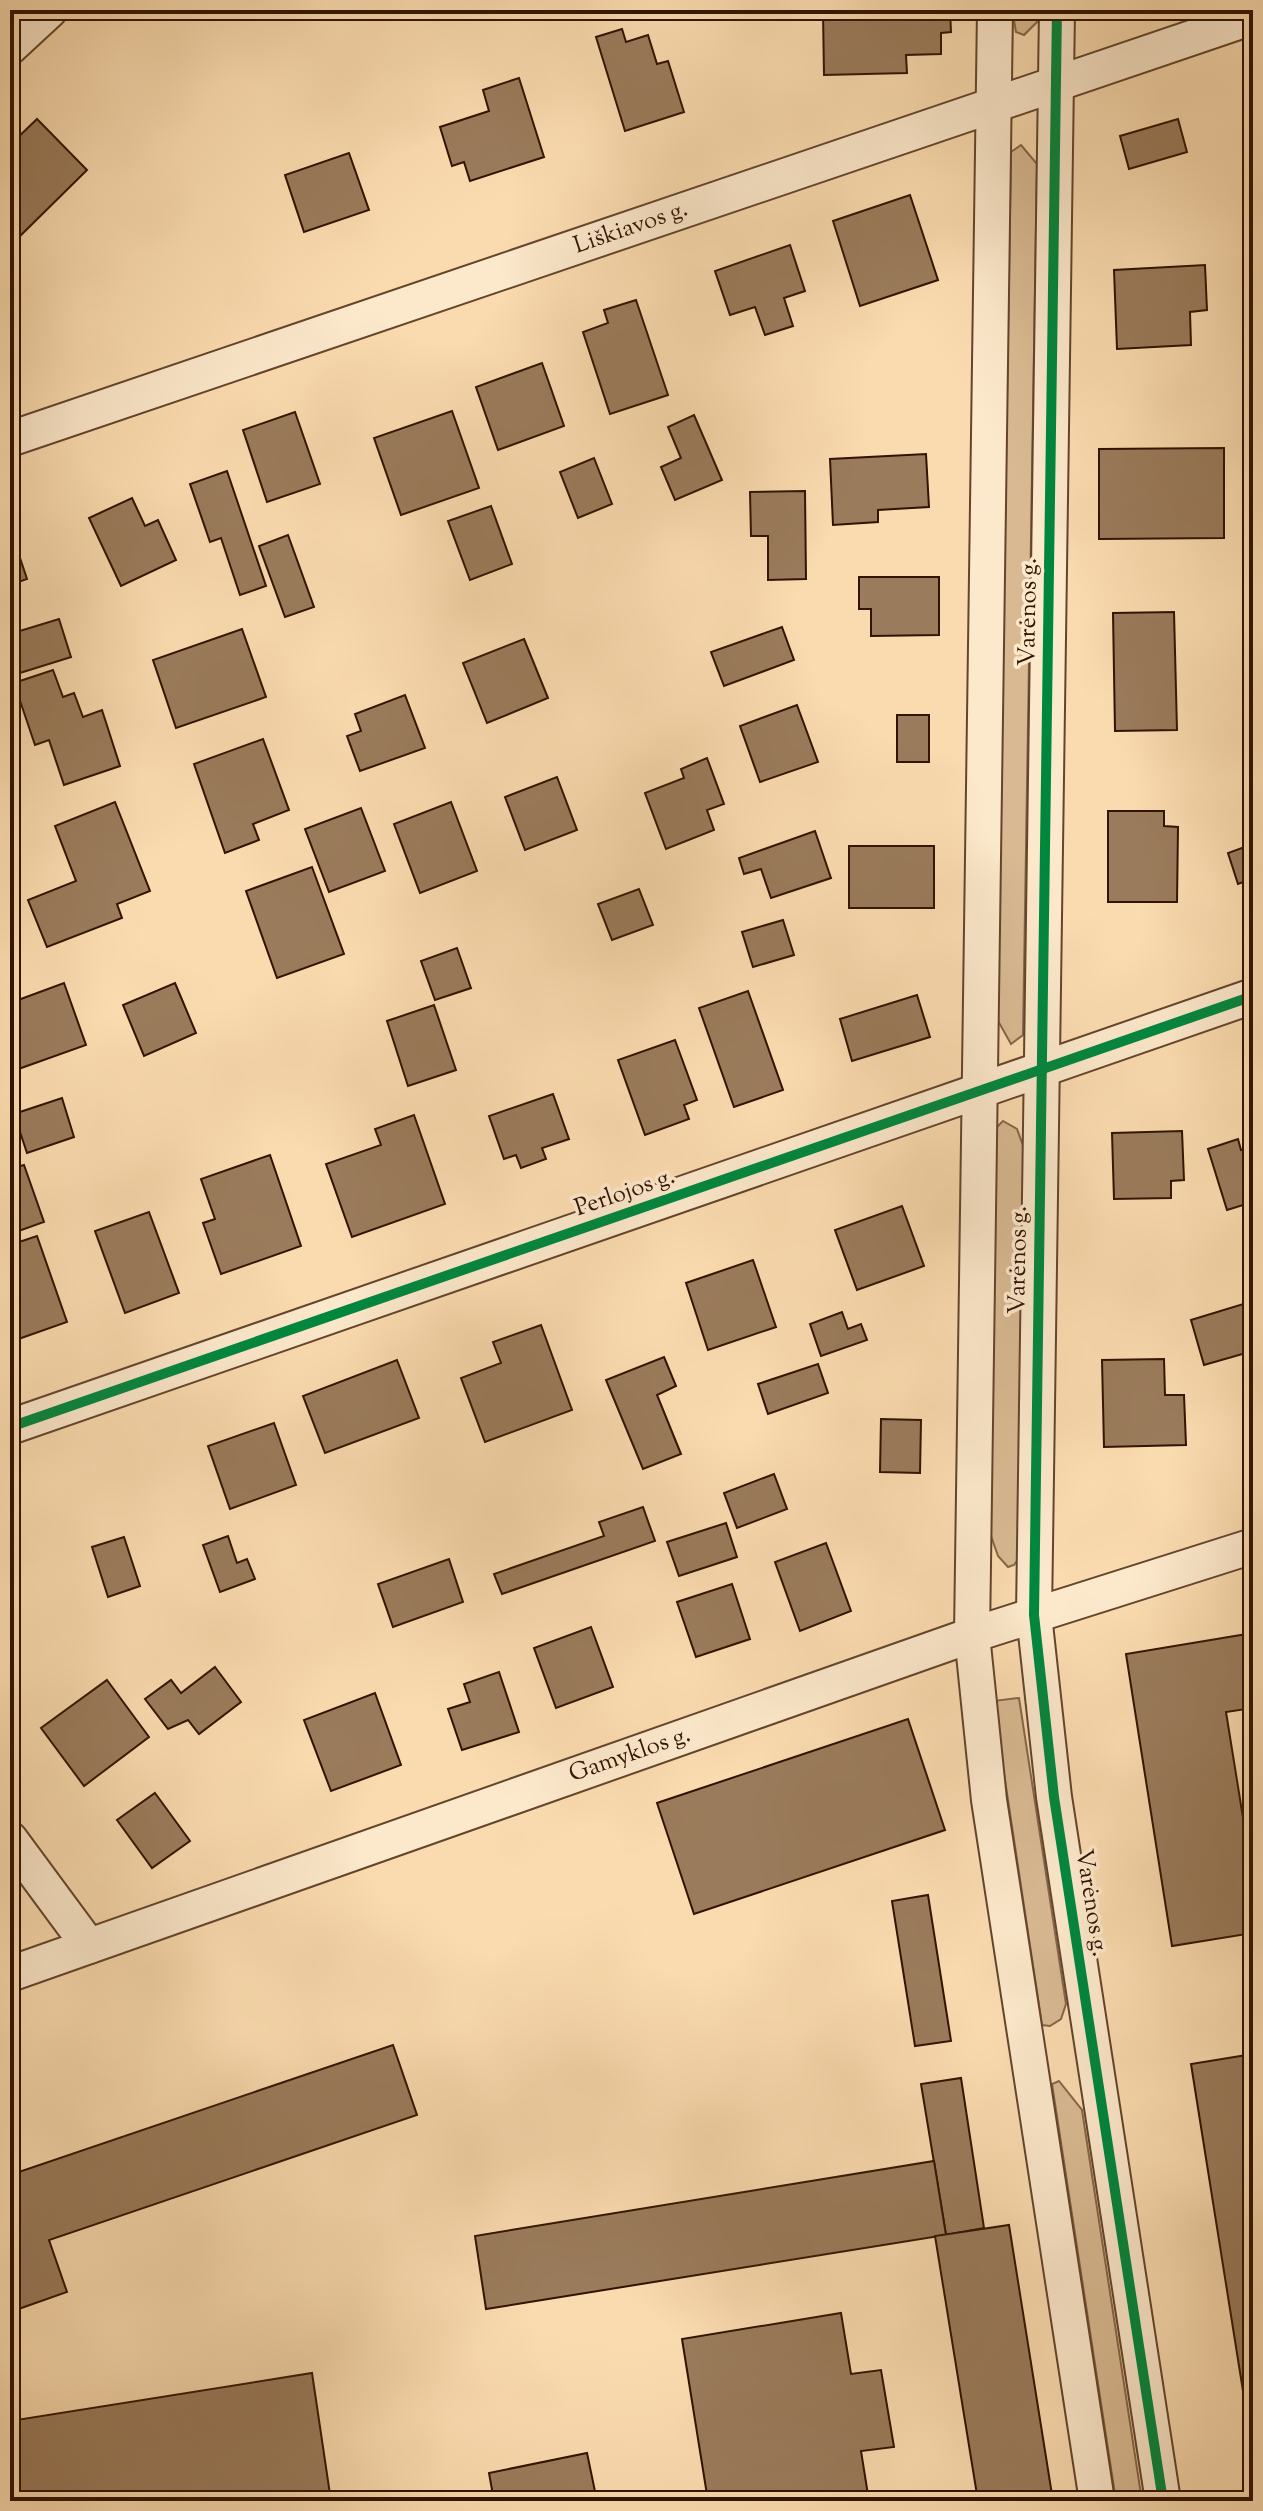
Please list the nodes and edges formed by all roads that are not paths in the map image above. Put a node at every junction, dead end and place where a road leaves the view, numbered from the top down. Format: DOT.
graph roads {
  1 [pos="50,10"];
  2 [pos="995,10"];
  3 [pos="1057,10"];
  4 [pos="1253,17"];
  5 [pos="10,47"];
  6 [pos="1056,81"];
  7 [pos="994,104"];
  8 [pos="10,439"];
  9 [pos="1253,996"];
  10 [pos="1042,1069"];
  11 [pos="980,1092"];
  12 [pos="10,1427"];
  13 [pos="1253,1546"];
  14 [pos="1034,1615"];
  15 [pos="972,1635"];
  16 [pos="10,1839"];
  17 [pos="89,1946"];
  18 [pos="10,1974"];
  19 [pos="1097,2501"];
  20 [pos="1163,2501"];
  1 -- 5 [label="street"];
  2 -- 7 [label="street, Varėnos g."];
  3 -- 6 [label="street, Varėnos g."];
  4 -- 6 [label="street, Liškiavos g."];
  6 -- 7 [label="street, Liškiavos g."];
  6 -- 10 [label="street, Varėnos g."];
  7 -- 8 [label="street, Liškiavos g."];
  7 -- 11 [label="street, Varėnos g."];
  9 -- 10 [label="street, Perlojos g."];
  10 -- 11 [label="street, Perlojos g."];
  10 -- 14 [label="street, Varėnos g."];
  11 -- 12 [label="street, Perlojos g."];
  11 -- 15 [label="street, Varėnos g."];
  13 -- 14 [label="street, Gamyklos g."];
  14 -- 15 [label="street, Gamyklos g."];
  14 -- 20 [label="street, Varėnos g."];
  15 -- 17 [label="street, Gamyklos g."];
  15 -- 19 [label="street, Varėnos g."];
  16 -- 17 [label="street"];
  17 -- 18 [label="street, Gamyklos g."];
}
